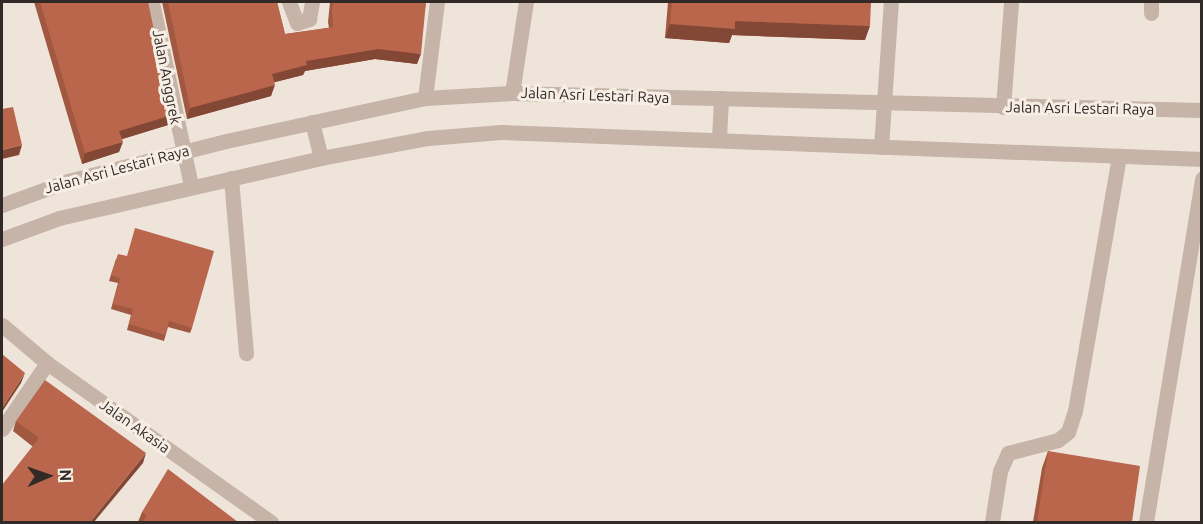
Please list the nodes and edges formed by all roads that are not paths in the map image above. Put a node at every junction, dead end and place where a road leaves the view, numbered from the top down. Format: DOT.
graph roads {
  1 [pos="152,2"];
  2 [pos="289,2"];
  3 [pos="312,2"];
  4 [pos="437,2"];
  5 [pos="526,2"];
  6 [pos="891,2"];
  7 [pos="1011,2"];
  8 [pos="512,93"];
  9 [pos="425,98"];
  10 [pos="721,98"];
  11 [pos="886,104"];
  12 [pos="1003,107"];
  13 [pos="1202,110"];
  14 [pos="312,122"];
  15 [pos="719,139"];
  16 [pos="881,147"];
  17 [pos="182,153"];
  18 [pos="1119,156"];
  19 [pos="321,158"];
  20 [pos="1202,159"];
  21 [pos="231,178"];
  22 [pos="1202,179"];
  23 [pos="191,186"];
  24 [pos="2,205"];
  25 [pos="2,238"];
  26 [pos="2,325"];
  27 [pos="246,353"];
  28 [pos="47,363"];
  29 [pos="2,429"];
  30 [pos="272,522"];
  31 [pos="992,522"];
  32 [pos="1146,522"];
  1 -- 17 [label="street, Jalan Anggrek"];
  2 -- 3 [label="street"];
  4 -- 9 [label="street"];
  5 -- 8 [label="street"];
  6 -- 11 [label="street"];
  7 -- 12 [label="street"];
  8 -- 9 [label="street, Jalan Asri Lestari Raya"];
  8 -- 10 [label="street, Jalan Asri Lestari Raya"];
  9 -- 14 [label="street, Jalan Asri Lestari Raya"];
  10 -- 11 [label="street, Jalan Asri Lestari Raya"];
  10 -- 15 [label="street"];
  11 -- 12 [label="street, Jalan Asri Lestari Raya"];
  11 -- 16 [label="street"];
  12 -- 13 [label="street, Jalan Asri Lestari Raya"];
  14 -- 17 [label="street, Jalan Asri Lestari Raya"];
  14 -- 19 [label="street"];
  15 -- 16 [label="street"];
  15 -- 19 [label="street"];
  16 -- 18 [label="street"];
  17 -- 23 [label="street, Jalan Anggrek"];
  17 -- 24 [label="street, Jalan Asri Lestari Raya"];
  18 -- 20 [label="street"];
  18 -- 31 [label="street"];
  19 -- 21 [label="street"];
  21 -- 23 [label="street"];
  21 -- 27 [label="street"];
  22 -- 32 [label="street"];
  23 -- 25 [label="street"];
  26 -- 28 [label="street, Jalan Akasia"];
  28 -- 29 [label="street"];
  28 -- 30 [label="street, Jalan Akasia"];
}
